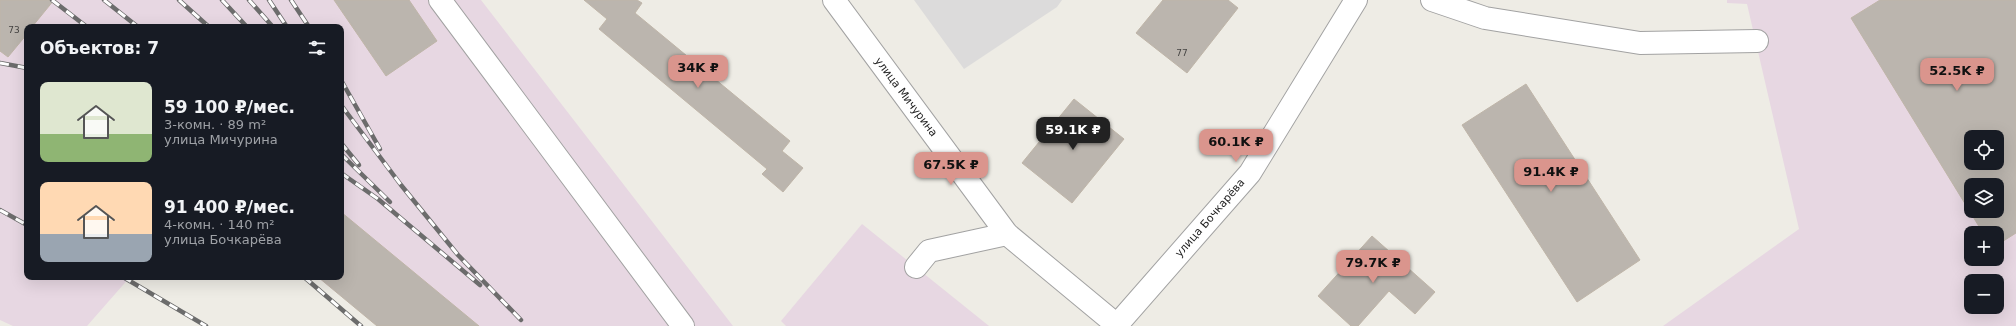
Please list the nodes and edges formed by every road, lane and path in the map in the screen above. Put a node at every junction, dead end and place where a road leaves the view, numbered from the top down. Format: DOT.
graph roads {
  1 [pos="440,0"];
  2 [pos="834,0"];
  3 [pos="1356,0"];
  4 [pos="1432,0"];
  5 [pos="1757,41"];
  6 [pos="1008,234"];
  7 [pos="916,267"];
  8 [pos="683,326"];
  9 [pos="1117,326"];
  1 -- 8 [label="street"];
  2 -- 6 [label="street, улица Мичурина"];
  3 -- 9 [label="street, улица Бочкарёва"];
  4 -- 5 [label="street"];
  6 -- 7 [label="street"];
  6 -- 9 [label="street, улица Мичурина"];
}
